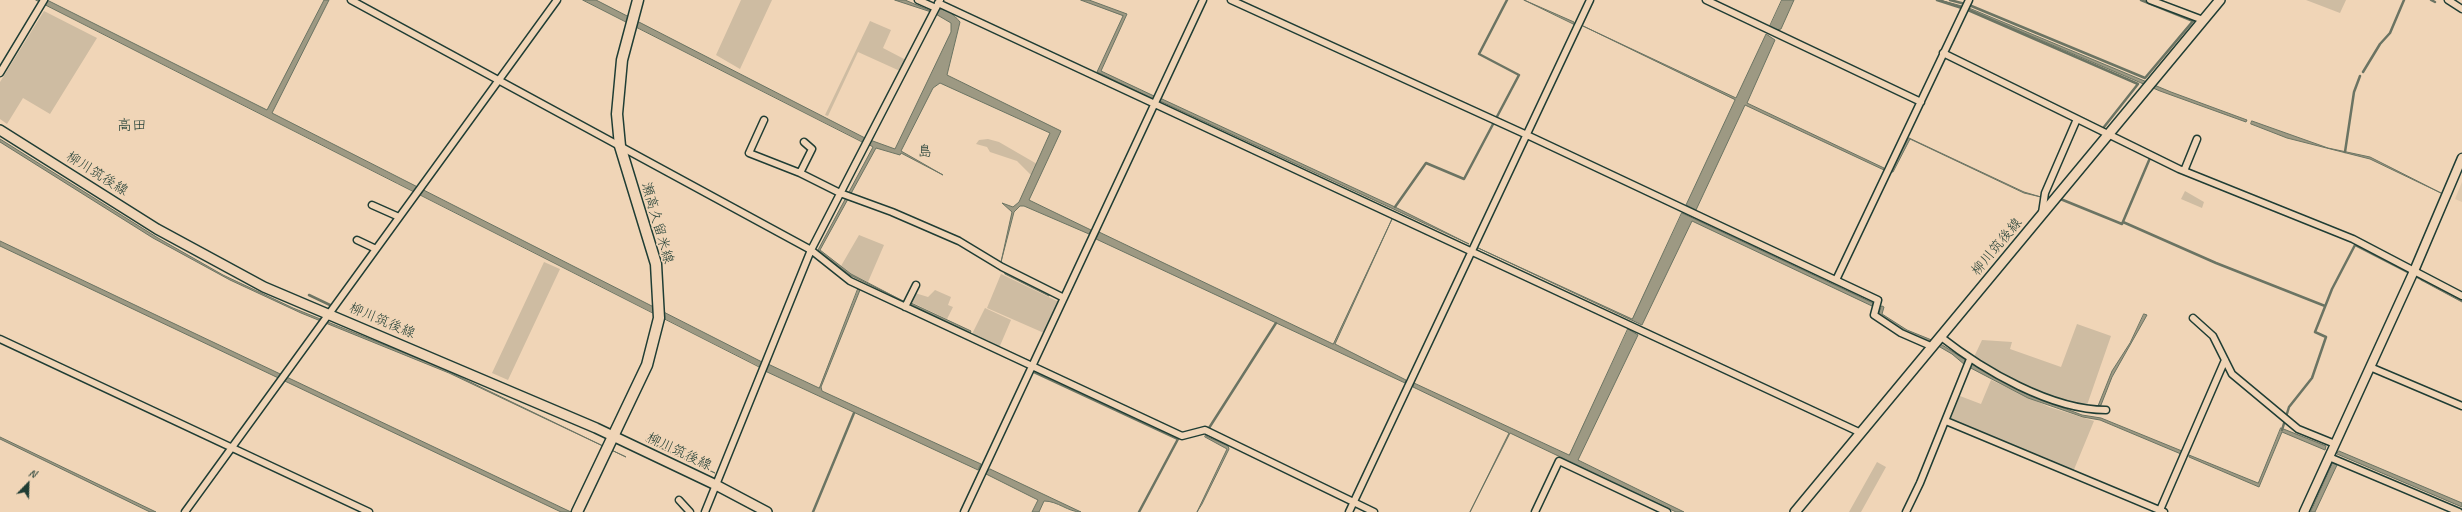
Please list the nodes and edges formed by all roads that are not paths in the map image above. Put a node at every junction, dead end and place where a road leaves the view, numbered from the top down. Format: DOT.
graph roads {
  1 [pos="44,0"];
  2 [pos="351,0"];
  3 [pos="557,0"];
  4 [pos="638,0"];
  5 [pos="918,0"];
  6 [pos="1203,0"];
  7 [pos="1231,0"];
  8 [pos="1590,0"];
  9 [pos="1706,0"];
  10 [pos="1969,0"];
  11 [pos="2150,0"];
  12 [pos="2220,0"];
  13 [pos="2448,0"];
  14 [pos="938,3"];
  15 [pos="2462,9"];
  16 [pos="2203,20"];
  17 [pos="1944,53"];
  18 [pos="0,73"];
  19 [pos="498,81"];
  20 [pos="1921,102"];
  21 [pos="1155,105"];
  22 [pos="2077,119"];
  23 [pos="764,120"];
  24 [pos="0,130"];
  25 [pos="1527,135"];
  26 [pos="2108,135"];
  27 [pos="2198,139"];
  28 [pos="804,142"];
  29 [pos="620,146"];
  30 [pos="2462,158"];
  31 [pos="2184,171"];
  32 [pos="800,173"];
  33 [pos="840,193"];
  34 [pos="372,205"];
  35 [pos="2042,215"];
  36 [pos="399,217"];
  37 [pos="358,240"];
  38 [pos="376,249"];
  39 [pos="811,250"];
  40 [pos="1472,250"];
  41 [pos="2414,270"];
  42 [pos="1836,280"];
  43 [pos="916,285"];
  44 [pos="2462,296"];
  45 [pos="1064,298"];
  46 [pos="905,306"];
  47 [pos="328,314"];
  48 [pos="2193,318"];
  49 [pos="1941,337"];
  50 [pos="0,339"];
  51 [pos="1933,348"];
  52 [pos="1970,359"];
  53 [pos="2225,360"];
  54 [pos="1032,366"];
  55 [pos="2370,367"];
  56 [pos="2462,406"];
  57 [pos="2106,410"];
  58 [pos="1946,421"];
  59 [pos="1861,433"];
  60 [pos="609,444"];
  61 [pos="2335,444"];
  62 [pos="232,448"];
  63 [pos="2329,457"];
  64 [pos="716,485"];
  65 [pos="679,500"];
  66 [pos="1354,502"];
  67 [pos="2162,511"];
  68 [pos="185,512"];
  69 [pos="369,512"];
  70 [pos="577,512"];
  71 [pos="690,512"];
  72 [pos="706,512"];
  73 [pos="767,512"];
  74 [pos="964,512"];
  75 [pos="1349,512"];
  76 [pos="1374,512"];
  77 [pos="1535,512"];
  78 [pos="1666,512"];
  79 [pos="1795,512"];
  80 [pos="1906,512"];
  81 [pos="2304,512"];
  82 [pos="2459,512"];
  1 -- 18 [label="street"];
  2 -- 19 [label="street"];
  3 -- 19 [label="street"];
  4 -- 29 [label="main road, 瀬高久留米線"];
  5 -- 14 [label="street"];
  6 -- 21 [label="street"];
  7 -- 25 [label="street"];
  8 -- 25 [label="street"];
  9 -- 20 [label="street"];
  10 -- 17 [label="street"];
  11 -- 16 [label="street"];
  12 -- 16 [label="main road, 柳川筑後線"];
  13 -- 15 [label="street"];
  14 -- 21 [label="street"];
  14 -- 33 [label="street"];
  16 -- 26 [label="main road, 柳川筑後線"];
  17 -- 20 [label="street"];
  17 -- 22 [label="street"];
  19 -- 29 [label="street"];
  19 -- 36 [label="street"];
  20 -- 42 [label="street"];
  21 -- 40 [label="street"];
  21 -- 45 [label="street"];
  22 -- 26 [label="street"];
  22 -- 35 [label="street"];
  23 -- 32 [label="street"];
  24 -- 47 [label="main road, 柳川筑後線"];
  25 -- 40 [label="street"];
  25 -- 42 [label="street"];
  26 -- 31 [label="street"];
  26 -- 35 [label="main road, 柳川筑後線"];
  27 -- 31 [label="street"];
  28 -- 32 [label="street"];
  29 -- 39 [label="street"];
  29 -- 60 [label="main road, 瀬高久留米線"];
  30 -- 41 [label="street"];
  31 -- 41 [label="street"];
  32 -- 33 [label="street"];
  33 -- 39 [label="street"];
  33 -- 45 [label="street"];
  34 -- 36 [label="street"];
  35 -- 49 [label="main road, 柳川筑後線"];
  36 -- 38 [label="street"];
  37 -- 38 [label="street"];
  38 -- 47 [label="street"];
  39 -- 46 [label="street"];
  39 -- 64 [label="street"];
  40 -- 59 [label="street"];
  40 -- 66 [label="street"];
  41 -- 44 [label="street"];
  41 -- 55 [label="street"];
  42 -- 51 [label="street"];
  43 -- 46 [label="street"];
  45 -- 54 [label="street"];
  46 -- 54 [label="street"];
  47 -- 60 [label="main road, 柳川筑後線"];
  47 -- 62 [label="street"];
  48 -- 53 [label="street"];
  49 -- 51 [label="main road, 柳川筑後線"];
  49 -- 52 [label="street"];
  50 -- 62 [label="street"];
  51 -- 59 [label="main road, 柳川筑後線"];
  52 -- 57 [label="street"];
  52 -- 58 [label="street"];
  53 -- 61 [label="street"];
  53 -- 67 [label="street"];
  54 -- 66 [label="street"];
  54 -- 74 [label="street"];
  55 -- 56 [label="street"];
  55 -- 61 [label="street"];
  58 -- 67 [label="street"];
  58 -- 80 [label="street"];
  59 -- 79 [label="main road, 柳川筑後線"];
  60 -- 64 [label="main road, 柳川筑後線"];
  60 -- 70 [label="main road, 瀬高久留米線"];
  61 -- 63 [label="street"];
  62 -- 68 [label="street"];
  62 -- 69 [label="street"];
  63 -- 81 [label="street"];
  63 -- 82 [label="street"];
  64 -- 72 [label="street"];
  64 -- 73 [label="main road, 柳川筑後線"];
  65 -- 71 [label="street"];
  66 -- 75 [label="street"];
  66 -- 76 [label="street"];
  77 -- 78 [label="street"];
}
